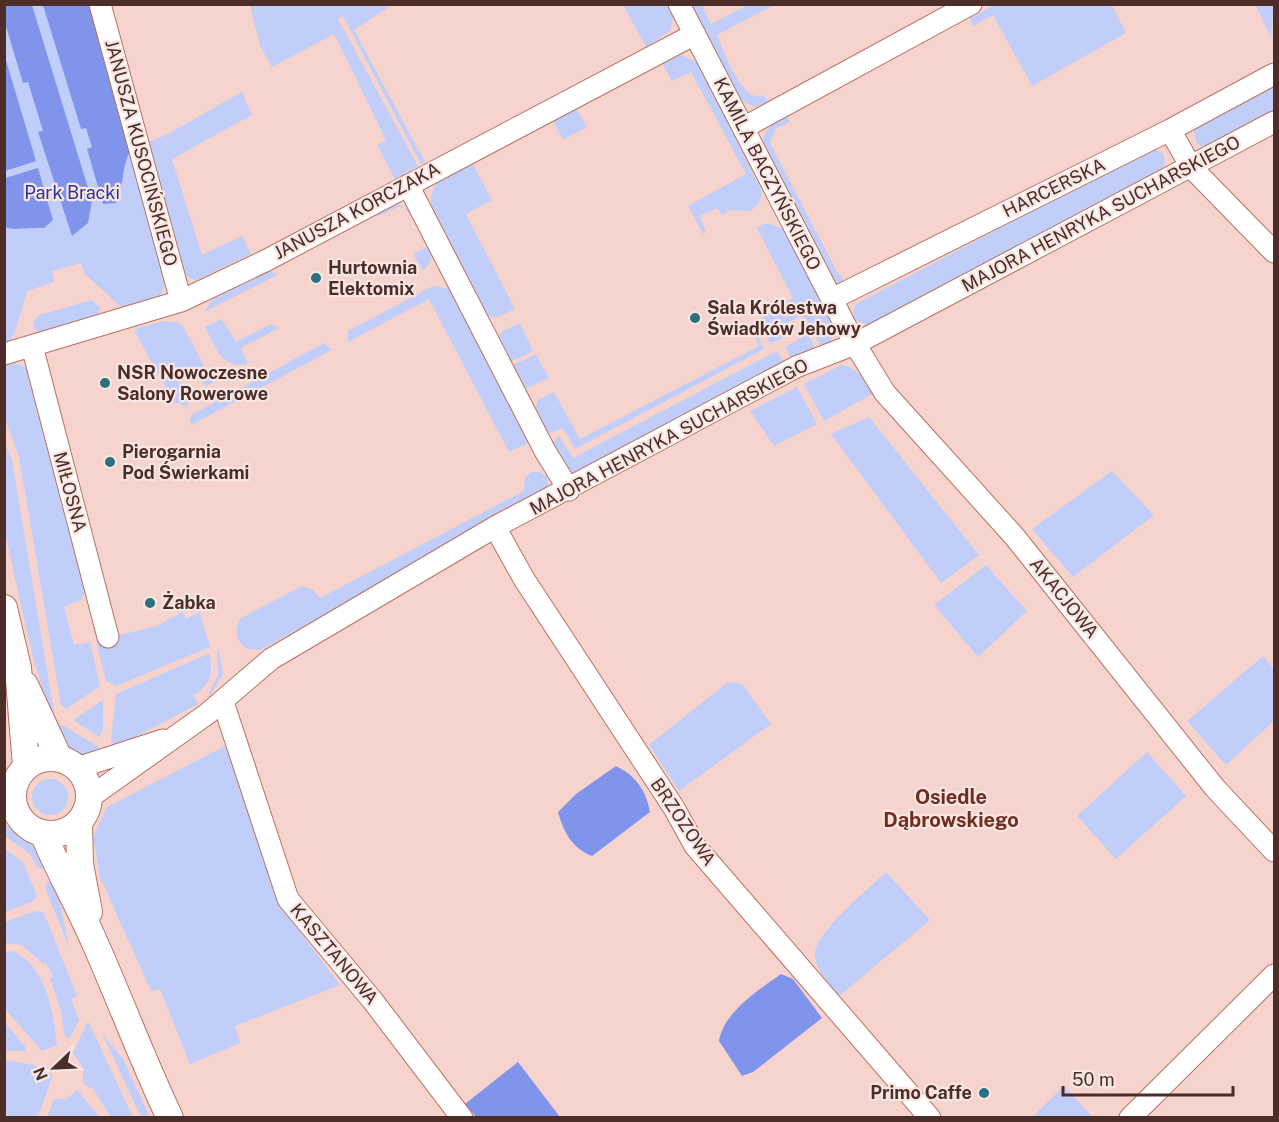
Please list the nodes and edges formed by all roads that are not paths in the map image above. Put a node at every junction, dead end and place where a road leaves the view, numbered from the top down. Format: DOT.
graph roads {
  1 [pos="100,4"];
  2 [pos="679,4"];
  3 [pos="971,4"];
  4 [pos="695,34"];
  5 [pos="1275,74"];
  6 [pos="1275,122"];
  7 [pos="743,128"];
  8 [pos="1170,130"];
  9 [pos="1191,167"];
  10 [pos="408,184"];
  11 [pos="1275,252"];
  12 [pos="832,299"];
  13 [pos="182,301"];
  14 [pos="855,344"];
  15 [pos="32,346"];
  16 [pos="4,354"];
  17 [pos="569,490"];
  18 [pos="495,527"];
  19 [pos="4,608"];
  20 [pos="108,637"];
  21 [pos="12,653"];
  22 [pos="222,702"];
  23 [pos="180,734"];
  24 [pos="68,763"];
  25 [pos="15,780"];
  26 [pos="89,798"];
  27 [pos="12,818"];
  28 [pos="79,822"];
  29 [pos="43,833"];
  30 [pos="1275,851"];
  31 [pos="93,939"];
  32 [pos="1275,975"];
  33 [pos="170,1118"];
  34 [pos="462,1118"];
  35 [pos="930,1118"];
  36 [pos="1130,1118"];
  1 -- 13 [label="street, JANUSZA KUSOCIŃSKIEGO"];
  2 -- 4 [label="street, KAMILA BACZYŃSKIEGO"];
  3 -- 7 [label="street"];
  4 -- 7 [label="street, KAMILA BACZYŃSKIEGO"];
  4 -- 10 [label="street, JANUSZA KORCZAKA"];
  5 -- 8 [label="street, HARCERSKA"];
  6 -- 9 [label="street, MAJORA HENRYKA SUCHARSKIEGO"];
  7 -- 12 [label="street, KAMILA BACZYŃSKIEGO"];
  8 -- 9 [label="street"];
  8 -- 12 [label="street, HARCERSKA"];
  9 -- 11 [label="street"];
  9 -- 14 [label="street, MAJORA HENRYKA SUCHARSKIEGO"];
  10 -- 13 [label="street, JANUSZA KORCZAKA"];
  10 -- 17 [label="street"];
  12 -- 14 [label="street, KAMILA BACZYŃSKIEGO"];
  13 -- 15 [label="street, JANUSZA KORCZAKA"];
  14 -- 17 [label="street, MAJORA HENRYKA SUCHARSKIEGO"];
  14 -- 30 [label="street, AKACJOWA"];
  15 -- 16 [label="street, JANUSZA KORCZAKA"];
  15 -- 20 [label="street, MIŁOSNA"];
  17 -- 18 [label="street, MAJORA HENRYKA SUCHARSKIEGO"];
  18 -- 22 [label="street, MAJORA HENRYKA SUCHARSKIEGO"];
  18 -- 35 [label="street, BRZOZOWA"];
  19 -- 21 [label="street"];
  21 -- 24 [label="street"];
  21 -- 25 [label="street"];
  22 -- 23 [label="street, MAJORA HENRYKA SUCHARSKIEGO"];
  22 -- 34 [label="street, KASZTANOWA"];
  23 -- 24 [label="street, MAJORA HENRYKA SUCHARSKIEGO"];
  23 -- 26 [label="street, MAJORA HENRYKA SUCHARSKIEGO"];
  24 -- 25 [label="street"];
  24 -- 26 [label="street"];
  25 -- 27 [label="street"];
  26 -- 28 [label="street"];
  27 -- 29 [label="street"];
  28 -- 29 [label="street"];
  28 -- 31 [label="street"];
  29 -- 31 [label="street"];
  31 -- 33 [label="street"];
  32 -- 36 [label="street"];
}
